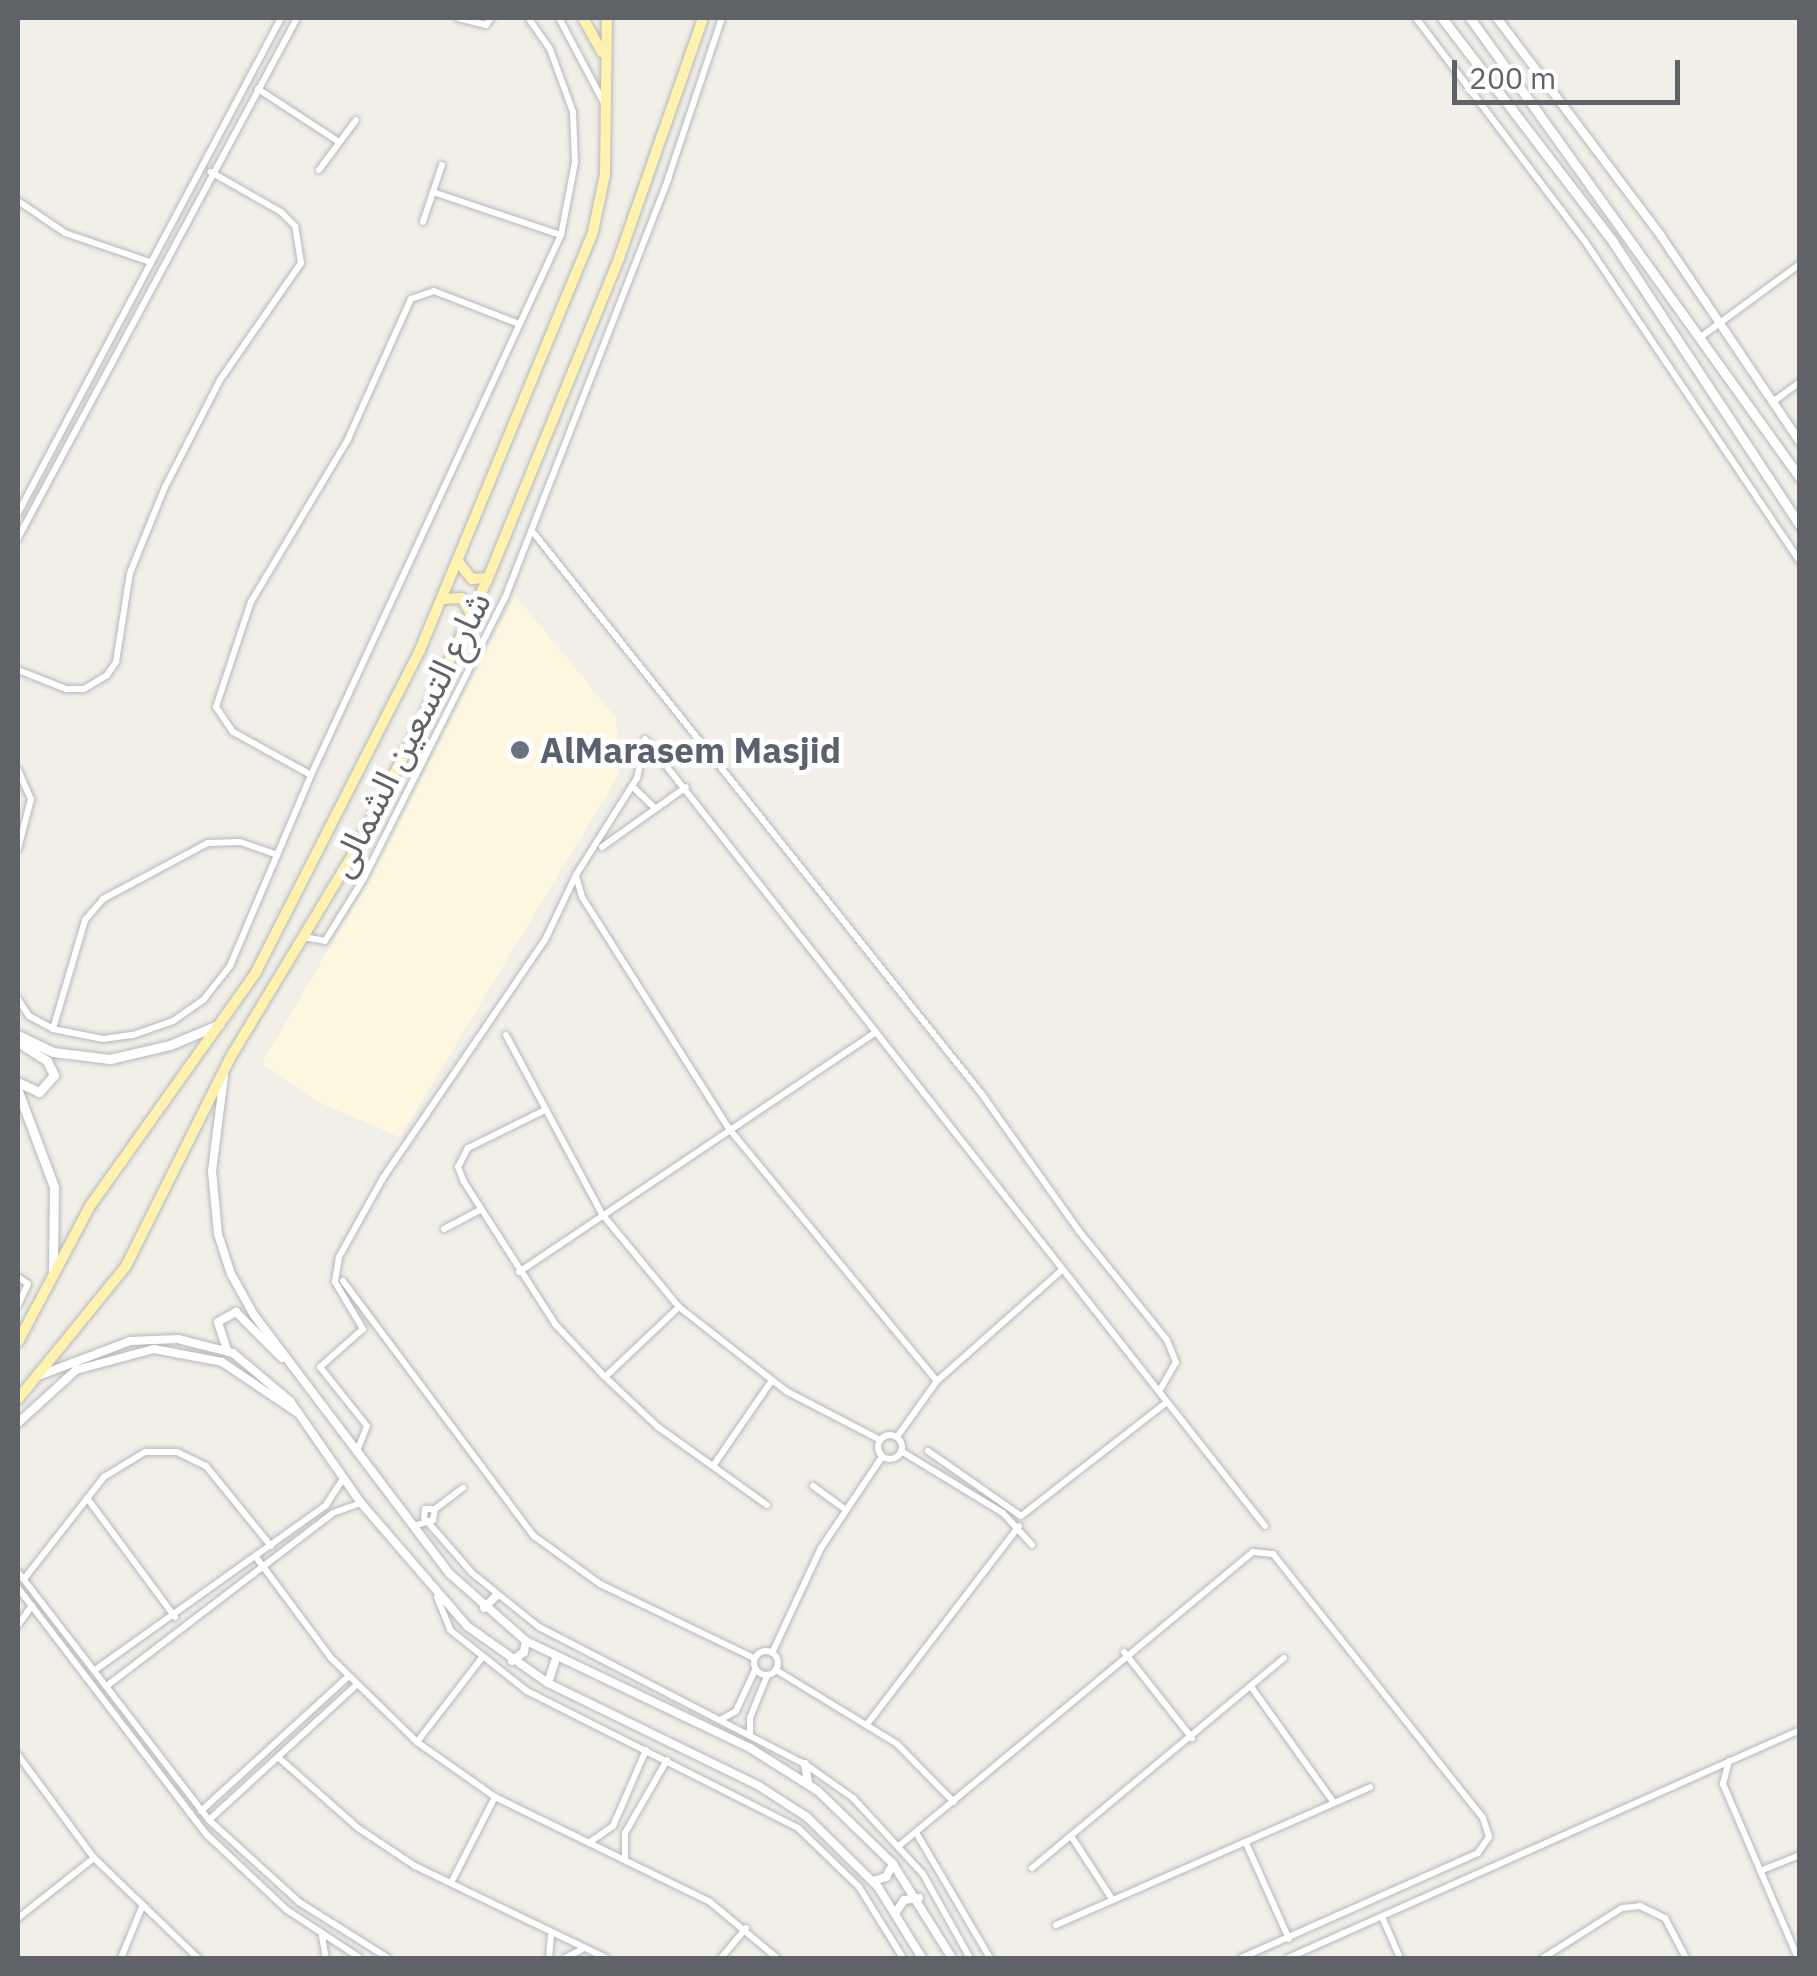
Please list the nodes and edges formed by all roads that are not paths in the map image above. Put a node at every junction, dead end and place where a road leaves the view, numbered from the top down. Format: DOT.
graph roads {
  1 [pos="281,18"];
  2 [pos="297,18"];
  3 [pos="458,18"];
  4 [pos="491,18"];
  5 [pos="528,18"];
  6 [pos="559,18"];
  7 [pos="583,18"];
  8 [pos="608,18"];
  9 [pos="703,18"];
  10 [pos="722,18"];
  11 [pos="1416,18"];
  12 [pos="1442,18"];
  13 [pos="1470,18"];
  14 [pos="1498,18"];
  15 [pos="603,54"];
  16 [pos="258,89"];
  17 [pos="605,106"];
  18 [pos="356,120"];
  19 [pos="340,142"];
  20 [pos="442,165"];
  21 [pos="320,170"];
  22 [pos="211,172"];
  23 [pos="433,192"];
  24 [pos="18,202"];
  25 [pos="423,222"];
  26 [pos="561,235"];
  27 [pos="150,262"];
  28 [pos="1800,264"];
  29 [pos="1720,323"];
  30 [pos="519,324"];
  31 [pos="1702,336"];
  32 [pos="1800,382"];
  33 [pos="1774,401"];
  34 [pos="1800,442"];
  35 [pos="1800,478"];
  36 [pos="18,513"];
  37 [pos="1800,526"];
  38 [pos="532,531"];
  39 [pos="18,538"];
  40 [pos="1800,561"];
  41 [pos="459,562"];
  42 [pos="488,578"];
  43 [pos="443,599"];
  44 [pos="472,614"];
  45 [pos="18,670"];
  46 [pos="18,770"];
  47 [pos="310,775"];
  48 [pos="632,786"];
  49 [pos="686,787"];
  50 [pos="657,808"];
  51 [pos="18,849"];
  52 [pos="597,850"];
  53 [pos="277,855"];
  54 [pos="576,875"];
  55 [pos="302,936"];
  56 [pos="18,999"];
  57 [pos="222,1023"];
  58 [pos="52,1028"];
  59 [pos="874,1033"];
  60 [pos="18,1034"];
  61 [pos="506,1035"];
  62 [pos="18,1042"];
  63 [pos="226,1066"];
  64 [pos="18,1082"];
  65 [pos="18,1091"];
  66 [pos="544,1110"];
  67 [pos="730,1130"];
  68 [pos="480,1210"];
  69 [pos="602,1214"];
  70 [pos="444,1229"];
  71 [pos="1061,1271"];
  72 [pos="53,1272"];
  73 [pos="519,1272"];
  74 [pos="18,1277"];
  75 [pos="343,1281"];
  76 [pos="18,1304"];
  77 [pos="679,1306"];
  78 [pos="18,1342"];
  79 [pos="228,1350"];
  80 [pos="290,1363"];
  81 [pos="38,1376"];
  82 [pos="605,1377"];
  83 [pos="772,1380"];
  84 [pos="937,1381"];
  85 [pos="1158,1390"];
  86 [pos="18,1399"];
  87 [pos="1167,1402"];
  88 [pos="300,1415"];
  89 [pos="18,1423"];
  90 [pos="897,1437"];
  91 [pos="880,1440"];
  92 [pos="356,1450"];
  93 [pos="901,1451"];
  94 [pos="928,1451"];
  95 [pos="882,1457"];
  96 [pos="713,1466"];
  97 [pos="344,1478"];
  98 [pos="813,1486"];
  99 [pos="464,1488"];
  100 [pos="86,1498"];
  101 [pos="362,1503"];
  102 [pos="767,1505"];
  103 [pos="844,1509"];
  104 [pos="430,1516"];
  105 [pos="414,1526"];
  106 [pos="1019,1526"];
  107 [pos="1264,1526"];
  108 [pos="1032,1545"];
  109 [pos="270,1546"];
  110 [pos="256,1557"];
  111 [pos="263,1566"];
  112 [pos="18,1572"];
  113 [pos="24,1579"];
  114 [pos="18,1588"];
  115 [pos="497,1594"];
  116 [pos="438,1597"];
  117 [pos="32,1605"];
  118 [pos="484,1608"];
  119 [pos="174,1617"];
  120 [pos="18,1625"];
  121 [pos="526,1640"];
  122 [pos="772,1652"];
  123 [pos="1126,1655"];
  124 [pos="556,1658"];
  125 [pos="754,1658"];
  126 [pos="1284,1658"];
  127 [pos="481,1659"];
  128 [pos="512,1661"];
  129 [pos="95,1670"];
  130 [pos="755,1670"];
  131 [pos="776,1670"];
  132 [pos="766,1676"];
  133 [pos="348,1677"];
  134 [pos="548,1683"];
  135 [pos="356,1686"];
  136 [pos="107,1687"];
  137 [pos="1252,1688"];
  138 [pos="671,1696"];
  139 [pos="663,1708"];
  140 [pos="736,1710"];
  141 [pos="750,1718"];
  142 [pos="718,1720"];
  143 [pos="868,1723"];
  144 [pos="1800,1730"];
  145 [pos="750,1736"];
  146 [pos="1192,1738"];
  147 [pos="417,1742"];
  148 [pos="646,1748"];
  149 [pos="18,1754"];
  150 [pos="279,1758"];
  151 [pos="667,1760"];
  152 [pos="1730,1760"];
  153 [pos="806,1764"];
  154 [pos="1703,1772"];
  155 [pos="808,1783"];
  156 [pos="1723,1784"];
  157 [pos="1370,1787"];
  158 [pos="495,1797"];
  159 [pos="954,1802"];
  160 [pos="1334,1803"];
  161 [pos="201,1811"];
  162 [pos="208,1820"];
  163 [pos="916,1835"];
  164 [pos="1071,1836"];
  165 [pos="590,1842"];
  166 [pos="1246,1843"];
  167 [pos="902,1847"];
  168 [pos="1800,1854"];
  169 [pos="94,1858"];
  170 [pos="625,1859"];
  171 [pos="893,1864"];
  172 [pos="1032,1868"];
  173 [pos="1760,1871"];
  174 [pos="873,1881"];
  175 [pos="451,1883"];
  176 [pos="276,1884"];
  177 [pos="268,1894"];
  178 [pos="919,1898"];
  179 [pos="1112,1900"];
  180 [pos="142,1907"];
  181 [pos="896,1912"];
  182 [pos="18,1918"];
  183 [pos="1383,1919"];
  184 [pos="1056,1925"];
  185 [pos="746,1928"];
  186 [pos="322,1935"];
  187 [pos="551,1936"];
  188 [pos="1289,1939"];
  189 [pos="583,1950"];
  190 [pos="121,1958"];
  191 [pos="198,1958"];
  192 [pos="326,1958"];
  193 [pos="360,1958"];
  194 [pos="388,1958"];
  195 [pos="549,1958"];
  196 [pos="564,1958"];
  197 [pos="606,1958"];
  198 [pos="721,1958"];
  199 [pos="777,1958"];
  200 [pos="903,1958"];
  201 [pos="922,1958"];
  202 [pos="952,1958"];
  203 [pos="970,1958"];
  204 [pos="990,1958"];
  205 [pos="1241,1958"];
  206 [pos="1288,1958"];
  207 [pos="1400,1958"];
  208 [pos="1543,1958"];
  209 [pos="1686,1958"];
  210 [pos="1798,1958"];
  1 -- 27 [label="street"];
  2 -- 16 [label="street"];
  3 -- 4 [label="street"];
  5 -- 26 [label="street"];
  6 -- 17 [label="street"];
  7 -- 15 [label="main road"];
  8 -- 15 [label="main road, شارع التسعين الشمالى"];
  9 -- 42 [label="main road, شارع التسعين الشمالى"];
  10 -- 38 [label="street"];
  11 -- 40 [label="street"];
  12 -- 37 [label="main road"];
  13 -- 31 [label="main road"];
  14 -- 29 [label="street"];
  15 -- 17 [label="main road, شارع التسعين الشمالى"];
  16 -- 19 [label="street"];
  16 -- 22 [label="street"];
  17 -- 41 [label="main road, شارع التسعين الشمالى"];
  18 -- 19 [label="street"];
  19 -- 21 [label="street"];
  20 -- 23 [label="street"];
  22 -- 39 [label="street"];
  22 -- 45 [label="street"];
  23 -- 25 [label="street"];
  23 -- 26 [label="street"];
  24 -- 27 [label="street"];
  26 -- 30 [label="street"];
  27 -- 36 [label="street"];
  28 -- 29 [label="street"];
  29 -- 31 [label="street"];
  29 -- 33 [label="street"];
  30 -- 47 [label="street"];
  30 -- 47 [label="street"];
  31 -- 35 [label="main road"];
  32 -- 33 [label="street"];
  33 -- 34 [label="street"];
  38 -- 55 [label="street"];
  38 -- 85 [label="street"];
  41 -- 42 [label="main road"];
  41 -- 43 [label="main road, شارع التسعين الشمالى"];
  42 -- 44 [label="main road, شارع التسعين الشمالى"];
  43 -- 44 [label="main road"];
  43 -- 57 [label="main road, شارع التسعين الشمالى"];
  44 -- 55 [label="main road, شارع التسعين الشمالى"];
  46 -- 51 [label="street"];
  47 -- 53 [label="street"];
  48 -- 49 [label="street"];
  48 -- 50 [label="street"];
  48 -- 52 [label="street"];
  49 -- 50 [label="street"];
  49 -- 59 [label="street"];
  50 -- 52 [label="street"];
  52 -- 54 [label="street"];
  53 -- 58 [label="street"];
  53 -- 58 [label="street"];
  54 -- 67 [label="street"];
  54 -- 92 [label="street"];
  55 -- 63 [label="main road, شارع التسعين الشمالى"];
  56 -- 58 [label="street"];
  57 -- 60 [label="main road"];
  57 -- 72 [label="main road, شارع التسعين الشمالى"];
  59 -- 67 [label="street"];
  59 -- 71 [label="street"];
  61 -- 66 [label="street"];
  62 -- 64 [label="main road"];
  63 -- 80 [label="street"];
  63 -- 81 [label="main road, شارع التسعين الشمالى"];
  65 -- 72 [label="main road"];
  66 -- 68 [label="street"];
  66 -- 69 [label="street"];
  67 -- 69 [label="street"];
  67 -- 84 [label="street"];
  68 -- 70 [label="street"];
  68 -- 73 [label="street"];
  69 -- 73 [label="street"];
  69 -- 77 [label="street"];
  71 -- 84 [label="street"];
  71 -- 85 [label="street"];
  72 -- 78 [label="main road, شارع التسعين الشمالى"];
  73 -- 82 [label="street"];
  74 -- 76 [label="street"];
  75 -- 125 [label="street"];
  77 -- 82 [label="street"];
  77 -- 83 [label="street"];
  79 -- 80 [label="street"];
  79 -- 81 [label="street"];
  79 -- 88 [label="street"];
  80 -- 92 [label="street"];
  81 -- 86 [label="main road, شارع التسعين الشمالى"];
  82 -- 96 [label="street"];
  83 -- 91 [label="street"];
  83 -- 96 [label="street"];
  84 -- 90 [label="street"];
  85 -- 87 [label="street"];
  87 -- 94 [label="street"];
  87 -- 107 [label="street"];
  88 -- 89 [label="street"];
  88 -- 97 [label="street"];
  90 -- 91 [label="street"];
  90 -- 93 [label="street"];
  91 -- 95 [label="street"];
  92 -- 105 [label="street"];
  93 -- 95 [label="street"];
  93 -- 106 [label="street"];
  95 -- 103 [label="street"];
  96 -- 102 [label="street"];
  97 -- 101 [label="street"];
  97 -- 109 [label="street"];
  98 -- 103 [label="street"];
  99 -- 104 [label="street"];
  100 -- 109 [label="street"];
  100 -- 113 [label="street"];
  100 -- 119 [label="street"];
  101 -- 111 [label="street"];
  101 -- 116 [label="street"];
  103 -- 122 [label="street"];
  104 -- 105 [label="street"];
  104 -- 115 [label="street"];
  105 -- 118 [label="street"];
  106 -- 108 [label="street"];
  106 -- 143 [label="street"];
  109 -- 110 [label="street"];
  110 -- 111 [label="street"];
  110 -- 119 [label="street"];
  111 -- 133 [label="street"];
  111 -- 136 [label="street"];
  112 -- 113 [label="street"];
  113 -- 129 [label="street"];
  114 -- 117 [label="street"];
  115 -- 118 [label="street"];
  115 -- 138 [label="street"];
  116 -- 127 [label="street"];
  116 -- 128 [label="street"];
  117 -- 120 [label="street"];
  117 -- 177 [label="street"];
  118 -- 121 [label="street"];
  119 -- 129 [label="street"];
  121 -- 124 [label="street"];
  121 -- 128 [label="street"];
  122 -- 125 [label="street"];
  122 -- 131 [label="street"];
  123 -- 146 [label="street"];
  123 -- 159 [label="street"];
  123 -- 188 [label="street"];
  124 -- 134 [label="street"];
  124 -- 139 [label="street"];
  125 -- 130 [label="street"];
  126 -- 137 [label="street"];
  127 -- 147 [label="street"];
  127 -- 148 [label="street"];
  128 -- 134 [label="street"];
  129 -- 136 [label="street"];
  130 -- 132 [label="street"];
  130 -- 140 [label="street"];
  131 -- 132 [label="street"];
  131 -- 143 [label="street"];
  132 -- 141 [label="street"];
  133 -- 135 [label="street"];
  133 -- 161 [label="street"];
  134 -- 174 [label="street"];
  135 -- 147 [label="street"];
  135 -- 150 [label="street"];
  136 -- 161 [label="street"];
  137 -- 146 [label="street"];
  137 -- 160 [label="street"];
  138 -- 139 [label="street"];
  138 -- 142 [label="street"];
  139 -- 155 [label="street"];
  140 -- 141 [label="street"];
  140 -- 142 [label="street"];
  141 -- 145 [label="street"];
  142 -- 145 [label="street"];
  143 -- 159 [label="street"];
  144 -- 152 [label="street"];
  145 -- 153 [label="street"];
  146 -- 164 [label="street"];
  147 -- 158 [label="street"];
  148 -- 151 [label="street"];
  148 -- 165 [label="street"];
  149 -- 169 [label="street"];
  150 -- 162 [label="street"];
  150 -- 175 [label="street"];
  151 -- 170 [label="street"];
  151 -- 200 [label="street"];
  152 -- 154 [label="street"];
  152 -- 156 [label="street"];
  153 -- 155 [label="street"];
  153 -- 167 [label="street"];
  154 -- 156 [label="street"];
  154 -- 183 [label="street"];
  155 -- 171 [label="street"];
  156 -- 173 [label="street"];
  157 -- 160 [label="street"];
  158 -- 165 [label="street"];
  158 -- 175 [label="street"];
  159 -- 163 [label="street"];
  160 -- 166 [label="street"];
  161 -- 162 [label="street"];
  162 -- 176 [label="street"];
  163 -- 167 [label="street"];
  163 -- 204 [label="street"];
  164 -- 172 [label="street"];
  164 -- 179 [label="street"];
  165 -- 170 [label="street"];
  166 -- 179 [label="street"];
  166 -- 188 [label="street"];
  167 -- 203 [label="street"];
  168 -- 173 [label="street"];
  169 -- 180 [label="street"];
  169 -- 182 [label="street"];
  170 -- 185 [label="street"];
  171 -- 174 [label="street"];
  171 -- 178 [label="street"];
  173 -- 210 [label="street"];
  174 -- 181 [label="street"];
  175 -- 187 [label="street"];
  176 -- 177 [label="street"];
  176 -- 194 [label="street"];
  177 -- 186 [label="street"];
  178 -- 181 [label="street"];
  178 -- 202 [label="street"];
  179 -- 184 [label="street"];
  180 -- 190 [label="street"];
  180 -- 191 [label="street"];
  181 -- 201 [label="street"];
  183 -- 206 [label="street"];
  183 -- 207 [label="street"];
  185 -- 198 [label="street"];
  185 -- 199 [label="street"];
  186 -- 192 [label="street"];
  186 -- 193 [label="street"];
  187 -- 189 [label="street"];
  187 -- 195 [label="street"];
  188 -- 205 [label="street"];
  189 -- 196 [label="street"];
  189 -- 197 [label="street"];
  208 -- 209 [label="street"];
}
